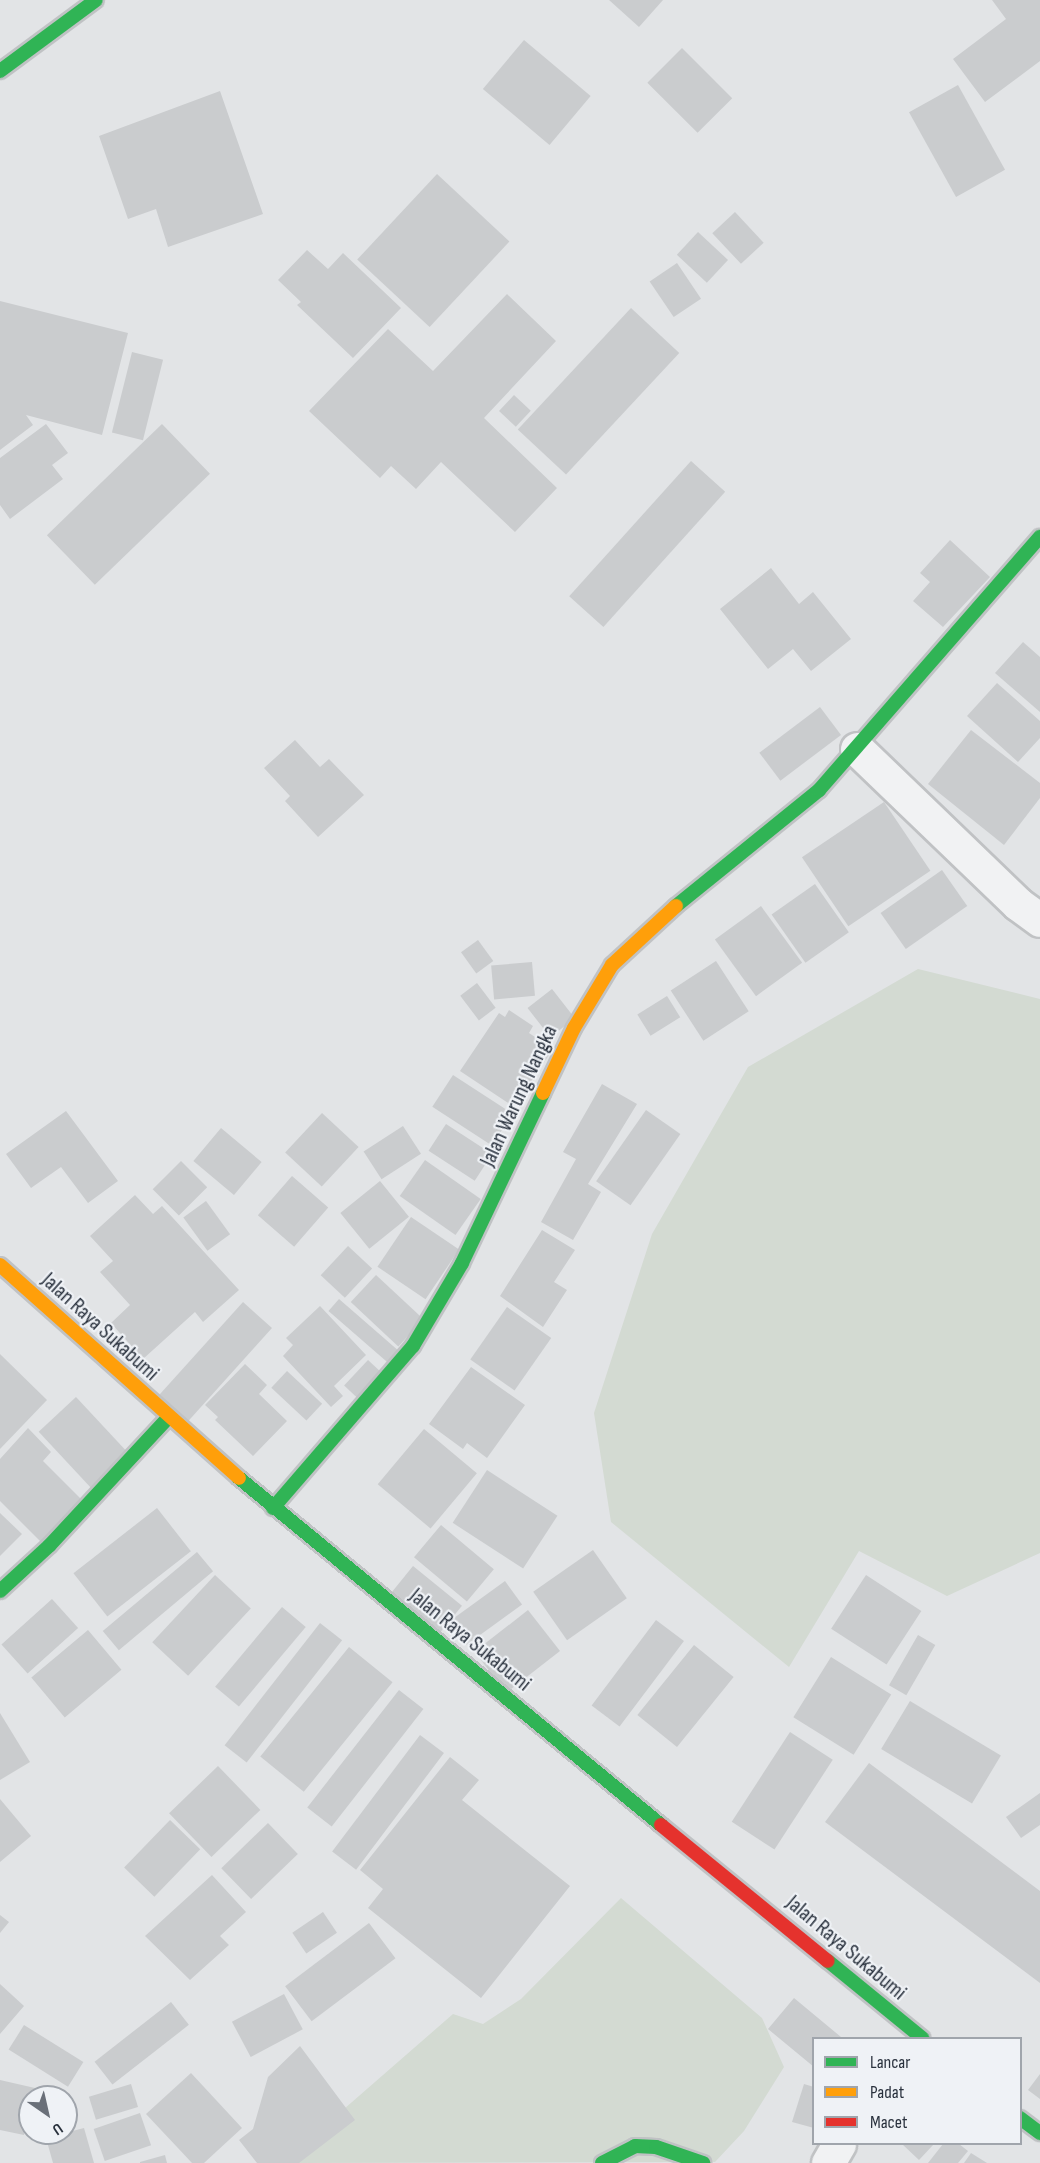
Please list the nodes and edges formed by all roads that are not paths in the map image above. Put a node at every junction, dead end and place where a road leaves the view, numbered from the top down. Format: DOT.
graph roads {
  1 [pos="96,0"];
  2 [pos="0,71"];
  3 [pos="1040,537"];
  4 [pos="857,749"];
  5 [pos="1040,920"];
  6 [pos="0,1265"];
  7 [pos="169,1417"];
  8 [pos="273,1508"];
  9 [pos="0,1591"];
  10 [pos="921,2037"];
  11 [pos="1022,2120"];
  12 [pos="1040,2133"];
  13 [pos="838,2145"];
  14 [pos="602,2163"];
  15 [pos="703,2163"];
  16 [pos="828,2163"];
  1 -- 2 [label="main road"];
  3 -- 4 [label="main road, Jalan Warung Nangka"];
  4 -- 5 [label="street"];
  4 -- 8 [label="main road, Jalan Warung Nangka"];
  6 -- 7 [label="main road, Jalan Raya Sukabumi"];
  7 -- 8 [label="main road, Jalan Raya Sukabumi"];
  7 -- 9 [label="main road"];
  8 -- 10 [label="main road, Jalan Raya Sukabumi"];
  11 -- 12 [label="main road"];
  13 -- 16 [label="street"];
  14 -- 15 [label="main road"];
}
